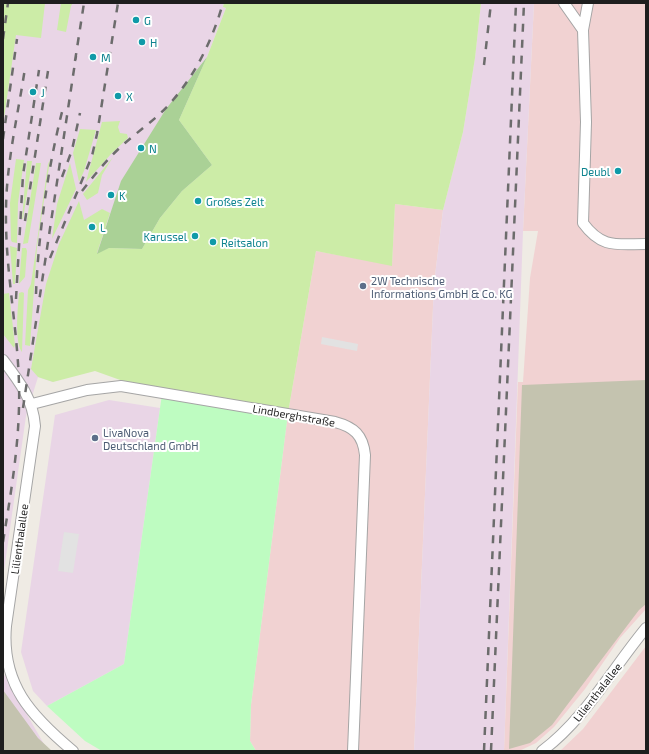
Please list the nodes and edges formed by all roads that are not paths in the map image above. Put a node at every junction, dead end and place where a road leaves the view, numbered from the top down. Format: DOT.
graph roads {
  1 [pos="564,3"];
  2 [pos="588,3"];
  3 [pos="583,30"];
  4 [pos="646,244"];
  5 [pos="3,360"];
  6 [pos="32,404"];
  7 [pos="646,628"];
  8 [pos="73,751"];
  9 [pos="353,751"];
  10 [pos="542,751"];
  1 -- 3 [label="street"];
  2 -- 3 [label="street"];
  3 -- 4 [label="street"];
  5 -- 6 [label="street, Lilienthalallee"];
  6 -- 8 [label="street, Lilienthalallee"];
  6 -- 9 [label="street, Lindberghstraße"];
  7 -- 10 [label="street, Lilienthalallee"];
}
